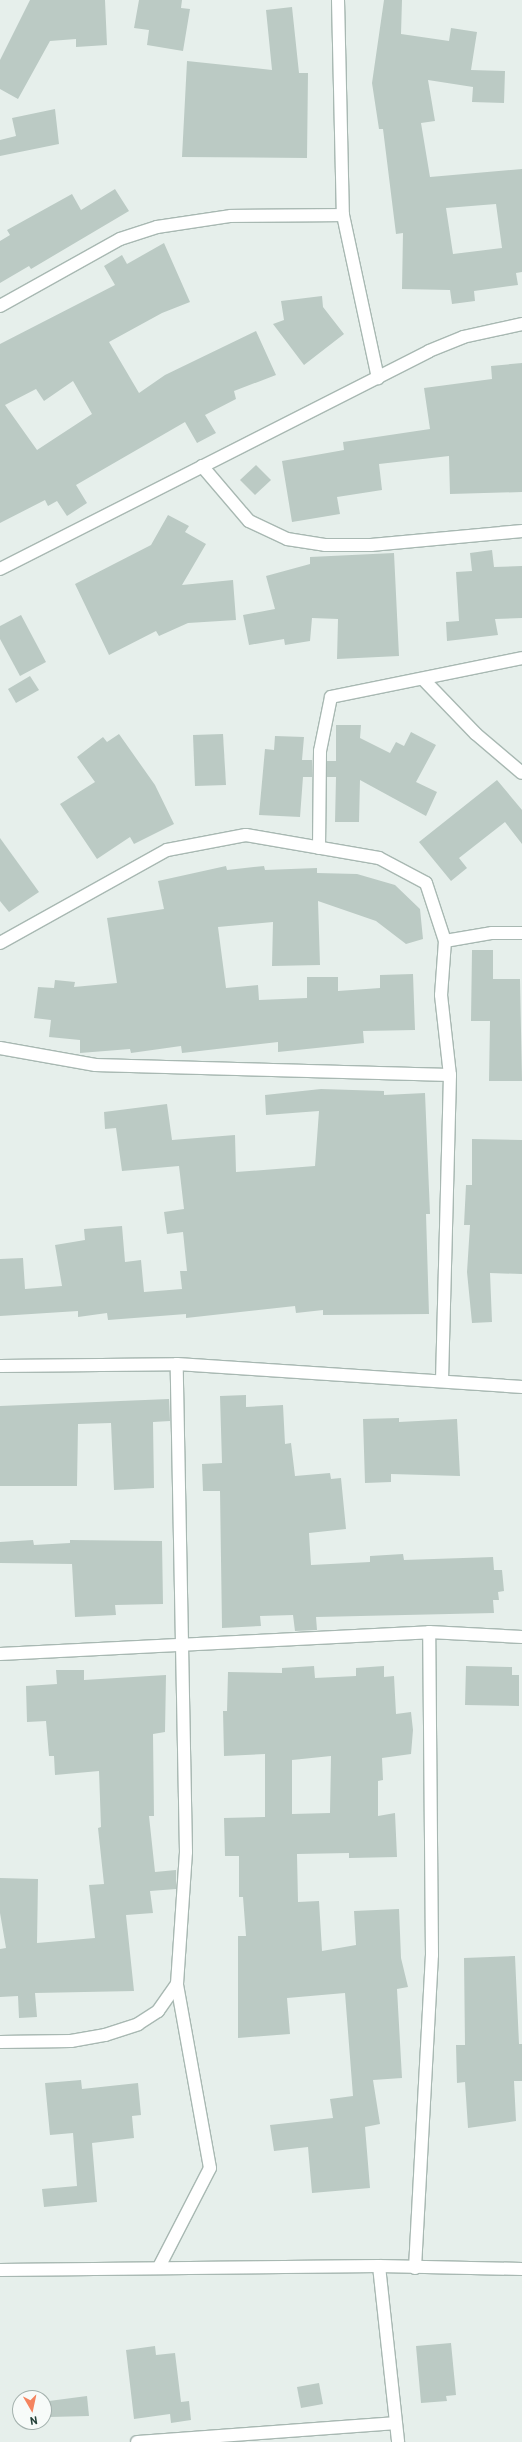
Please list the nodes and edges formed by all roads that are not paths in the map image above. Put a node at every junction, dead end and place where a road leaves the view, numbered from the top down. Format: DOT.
graph roads {
  1 [pos="338,0"];
  2 [pos="343,215"];
  3 [pos="0,306"];
  4 [pos="522,324"];
  5 [pos="378,378"];
  6 [pos="202,466"];
  7 [pos="522,532"];
  8 [pos="0,569"];
  9 [pos="522,658"];
  10 [pos="423,679"];
  11 [pos="522,773"];
  12 [pos="319,848"];
  13 [pos="522,933"];
  14 [pos="445,941"];
  15 [pos="0,943"];
  16 [pos="0,1048"];
  17 [pos="450,1075"];
  18 [pos="177,1364"];
  19 [pos="0,1366"];
  20 [pos="442,1380"];
  21 [pos="522,1387"];
  22 [pos="429,1632"];
  23 [pos="522,1637"];
  24 [pos="183,1646"];
  25 [pos="0,1654"];
  26 [pos="177,1984"];
  27 [pos="0,2042"];
  28 [pos="379,2266"];
  29 [pos="159,2267"];
  30 [pos="415,2268"];
  31 [pos="0,2270"];
  32 [pos="522,2270"];
  33 [pos="394,2423"];
  34 [pos="137,2442"];
  35 [pos="398,2442"];
  1 -- 2 [label="street"];
  2 -- 3 [label="street"];
  2 -- 5 [label="street"];
  4 -- 5 [label="street"];
  5 -- 6 [label="street"];
  6 -- 7 [label="street"];
  6 -- 8 [label="street"];
  9 -- 10 [label="street"];
  10 -- 11 [label="street"];
  10 -- 12 [label="street"];
  12 -- 14 [label="street"];
  12 -- 15 [label="street"];
  13 -- 14 [label="street"];
  14 -- 17 [label="street"];
  16 -- 17 [label="street"];
  17 -- 20 [label="street"];
  18 -- 19 [label="street"];
  18 -- 20 [label="street"];
  18 -- 24 [label="street"];
  20 -- 21 [label="street"];
  22 -- 23 [label="street"];
  22 -- 24 [label="street"];
  22 -- 30 [label="street"];
  24 -- 25 [label="street"];
  24 -- 26 [label="street"];
  26 -- 27 [label="street"];
  26 -- 29 [label="street"];
  28 -- 29 [label="street"];
  28 -- 30 [label="street"];
  28 -- 33 [label="street"];
  29 -- 31 [label="street"];
  30 -- 32 [label="street"];
  33 -- 34 [label="street"];
  33 -- 35 [label="street"];
}
